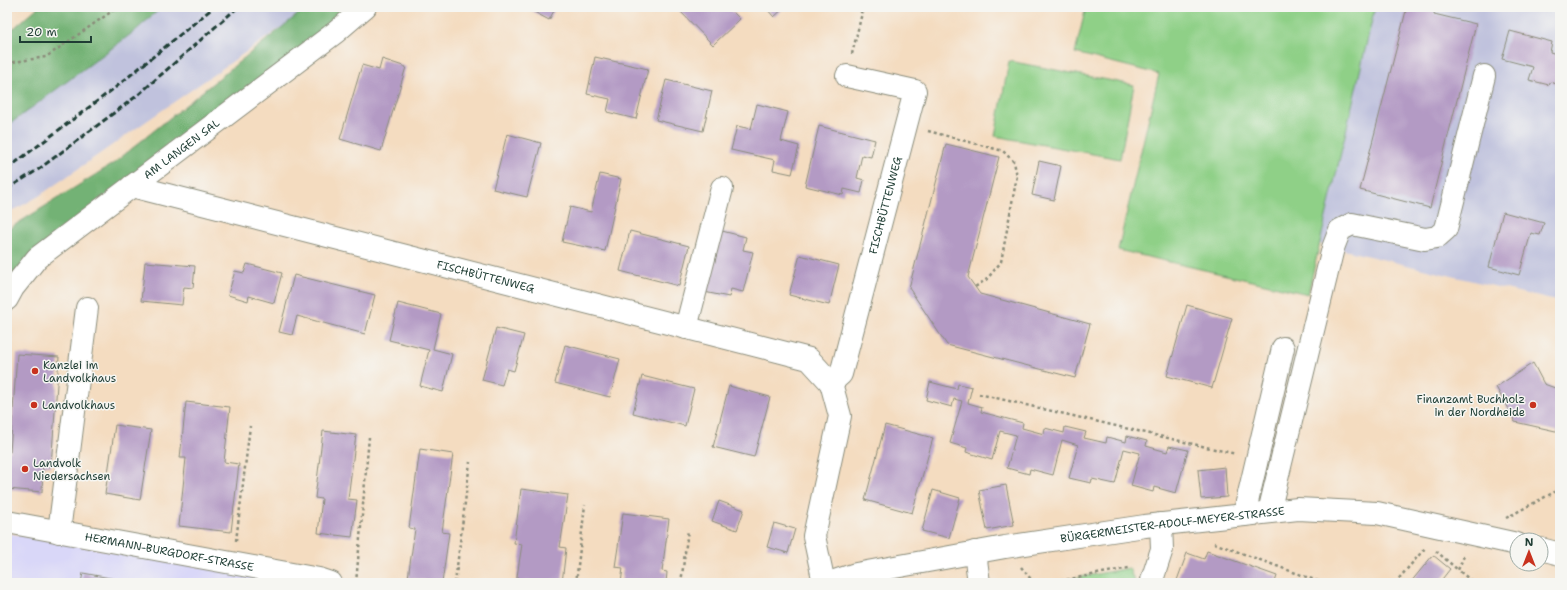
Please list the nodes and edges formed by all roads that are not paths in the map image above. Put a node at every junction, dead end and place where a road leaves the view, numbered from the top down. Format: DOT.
graph roads {
  1 [pos="365,7"];
  2 [pos="847,76"];
  3 [pos="1484,76"];
  4 [pos="132,186"];
  5 [pos="722,188"];
  6 [pos="7,300"];
  7 [pos="87,308"];
  8 [pos="686,328"];
  9 [pos="1283,348"];
  10 [pos="831,383"];
  11 [pos="1269,512"];
  12 [pos="1244,515"];
  13 [pos="7,522"];
  14 [pos="1161,524"];
  15 [pos="59,532"];
  16 [pos="1509,542"];
  17 [pos="974,552"];
  18 [pos="1549,552"];
  19 [pos="1560,554"];
  20 [pos="1152,580"];
  21 [pos="325,581"];
  22 [pos="824,583"];
  23 [pos="829,583"];
  24 [pos="979,583"];
  1 -- 4 [label="street, AM LANGEN SAL"];
  2 -- 10 [label="street, FISCHBÜTTENWEG"];
  3 -- 11 [label="street"];
  4 -- 6 [label="street, AM LANGEN SAL"];
  4 -- 8 [label="street, FISCHBÜTTENWEG"];
  5 -- 8 [label="street"];
  7 -- 15 [label="street"];
  8 -- 10 [label="street, FISCHBÜTTENWEG"];
  9 -- 12 [label="street"];
  10 -- 22 [label="street, FISCHBÜTTENWEG"];
  11 -- 12 [label="street, BÜRGERMEISTER-ADOLF-MEYER-STRASSE"];
  11 -- 16 [label="street, BÜRGERMEISTER-ADOLF-MEYER-STRASSE"];
  12 -- 14 [label="street, BÜRGERMEISTER-ADOLF-MEYER-STRASSE"];
  13 -- 15 [label="street, HERMANN-BURGDORF-STRASSE"];
  14 -- 17 [label="street, BÜRGERMEISTER-ADOLF-MEYER-STRASSE"];
  14 -- 20 [label="street"];
  15 -- 21 [label="street, HERMANN-BURGDORF-STRASSE"];
  17 -- 23 [label="street, BÜRGERMEISTER-ADOLF-MEYER-STRASSE"];
  17 -- 24 [label="street"];
  18 -- 19 [label="street"];
}
